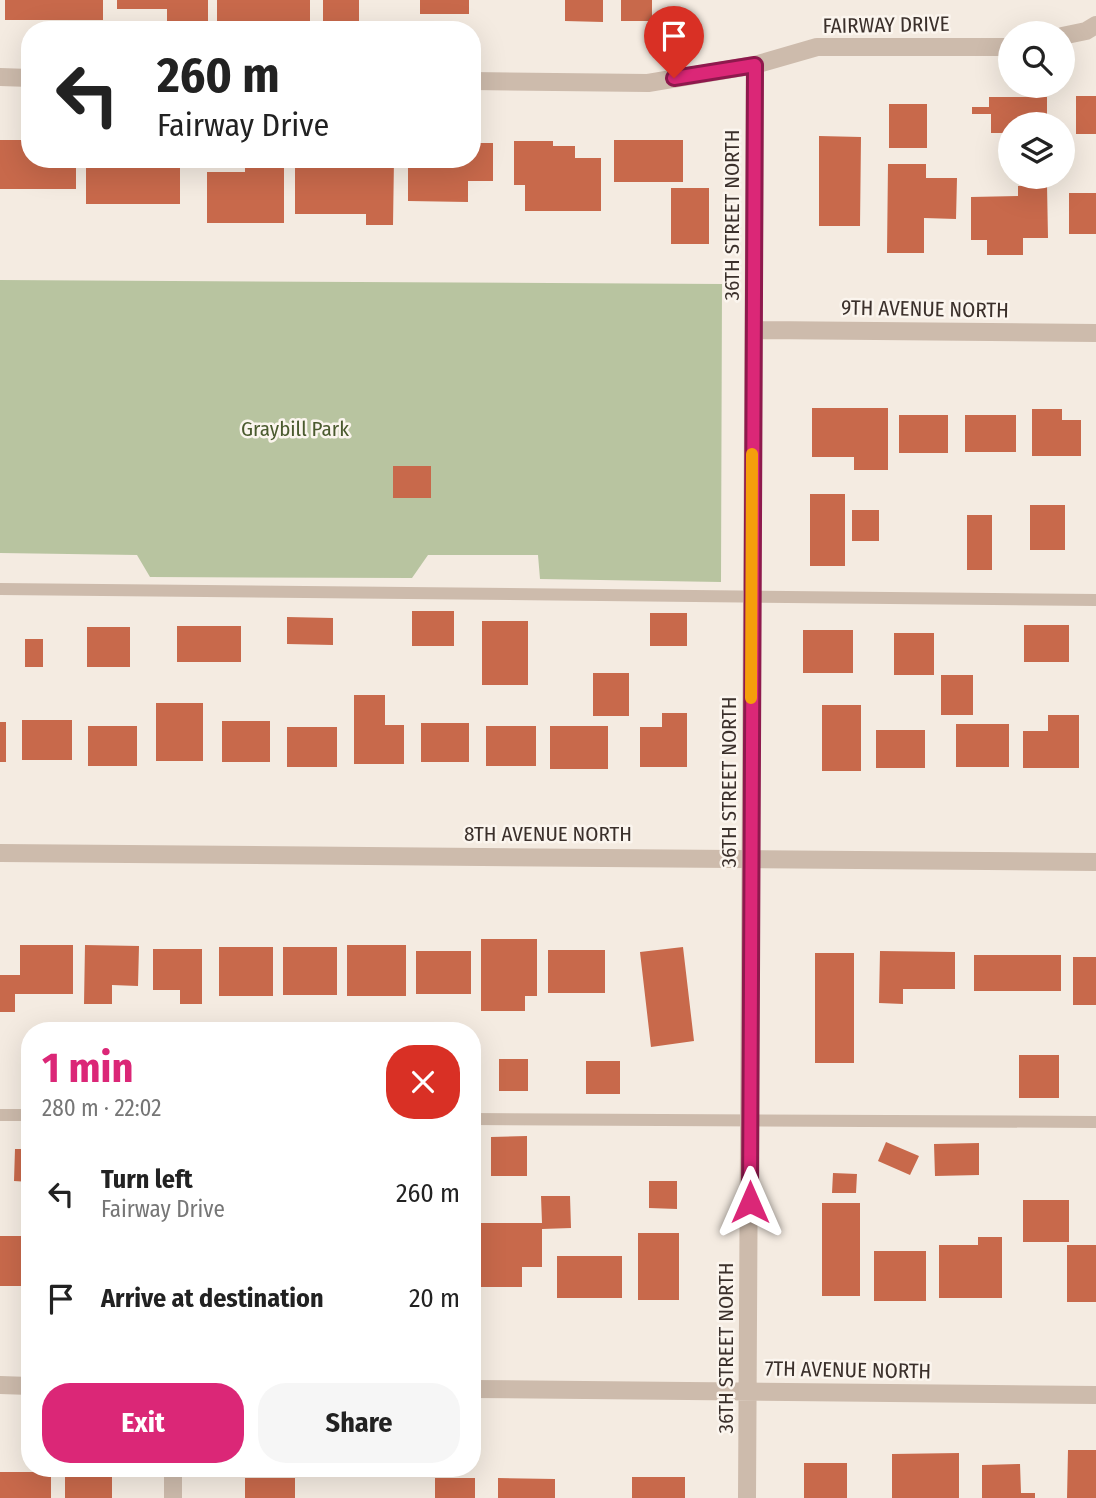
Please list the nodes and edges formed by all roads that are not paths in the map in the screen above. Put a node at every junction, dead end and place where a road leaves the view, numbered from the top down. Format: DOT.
graph roads {
  1 [pos="1093,31"];
  2 [pos="1075,34"];
  3 [pos="998,47"];
  4 [pos="755,65"];
  5 [pos="0,78"];
  6 [pos="21,78"];
  7 [pos="481,81"];
  8 [pos="754,330"];
  9 [pos="1096,333"];
  10 [pos="0,589"];
  11 [pos="750,596"];
  12 [pos="1096,600"];
  13 [pos="0,853"];
  14 [pos="753,859"];
  15 [pos="1096,862"];
  16 [pos="0,1115"];
  17 [pos="21,1115"];
  18 [pos="481,1119"];
  19 [pos="750,1121"];
  20 [pos="1096,1122"];
  21 [pos="0,1385"];
  22 [pos="21,1385"];
  23 [pos="481,1389"];
  24 [pos="748,1391"];
  25 [pos="1096,1395"];
  26 [pos="173,1477"];
  27 [pos="173,1498"];
  28 [pos="747,1498"];
  1 -- 2 [label="street"];
  3 -- 4 [label="street, FAIRWAY DRIVE"];
  4 -- 7 [label="street, FAIRWAY DRIVE"];
  4 -- 8 [label="street, 36TH STREET NORTH"];
  5 -- 6 [label="street"];
  8 -- 9 [label="street, 9TH AVENUE NORTH"];
  8 -- 11 [label="street, 36TH STREET NORTH"];
  10 -- 11 [label="lane"];
  11 -- 12 [label="lane"];
  11 -- 14 [label="street, 36TH STREET NORTH"];
  13 -- 14 [label="street, 8TH AVENUE NORTH"];
  14 -- 15 [label="street, 8TH AVENUE NORTH"];
  14 -- 19 [label="street, 36TH STREET NORTH"];
  16 -- 17 [label="lane"];
  18 -- 19 [label="lane"];
  19 -- 20 [label="lane"];
  19 -- 24 [label="street, 36TH STREET NORTH"];
  21 -- 22 [label="street"];
  23 -- 24 [label="street, 7TH AVENUE NORTH"];
  24 -- 25 [label="street, 7TH AVENUE NORTH"];
  24 -- 28 [label="street, 36TH STREET NORTH"];
  26 -- 27 [label="street"];
}
